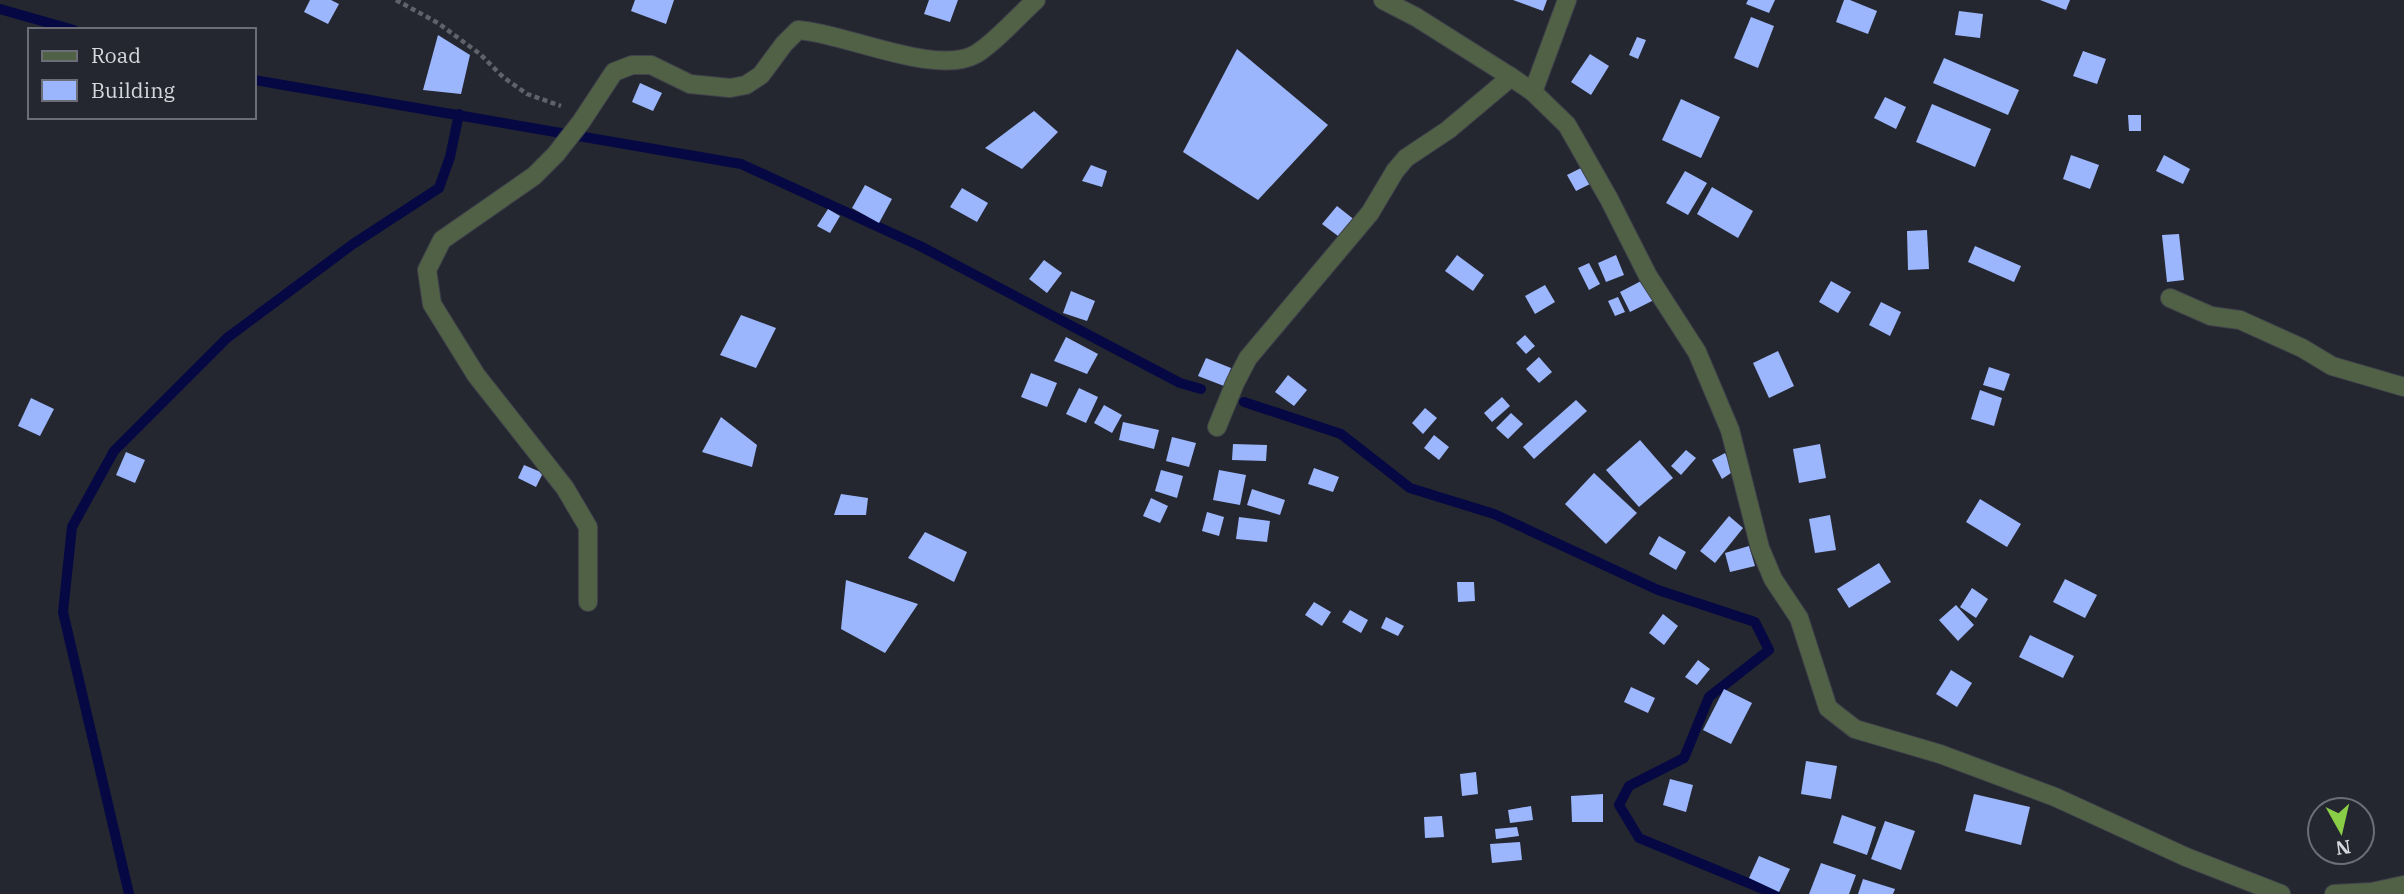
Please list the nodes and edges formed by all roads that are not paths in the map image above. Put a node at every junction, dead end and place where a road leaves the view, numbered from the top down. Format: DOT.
graph roads {
  1 [pos="1036,0"];
  2 [pos="1383,0"];
  3 [pos="1567,0"];
  4 [pos="1511,77"];
  5 [pos="1534,92"];
  6 [pos="2170,298"];
  7 [pos="2404,387"];
  8 [pos="1217,427"];
  9 [pos="588,601"];
  10 [pos="2404,885"];
  11 [pos="2281,894"];
  12 [pos="2334,894"];
  1 -- 9 [label="street"];
  2 -- 4 [label="street"];
  3 -- 5 [label="street"];
  4 -- 5 [label="street"];
  4 -- 8 [label="street"];
  5 -- 11 [label="street"];
  6 -- 7 [label="street"];
  10 -- 12 [label="street"];
}
